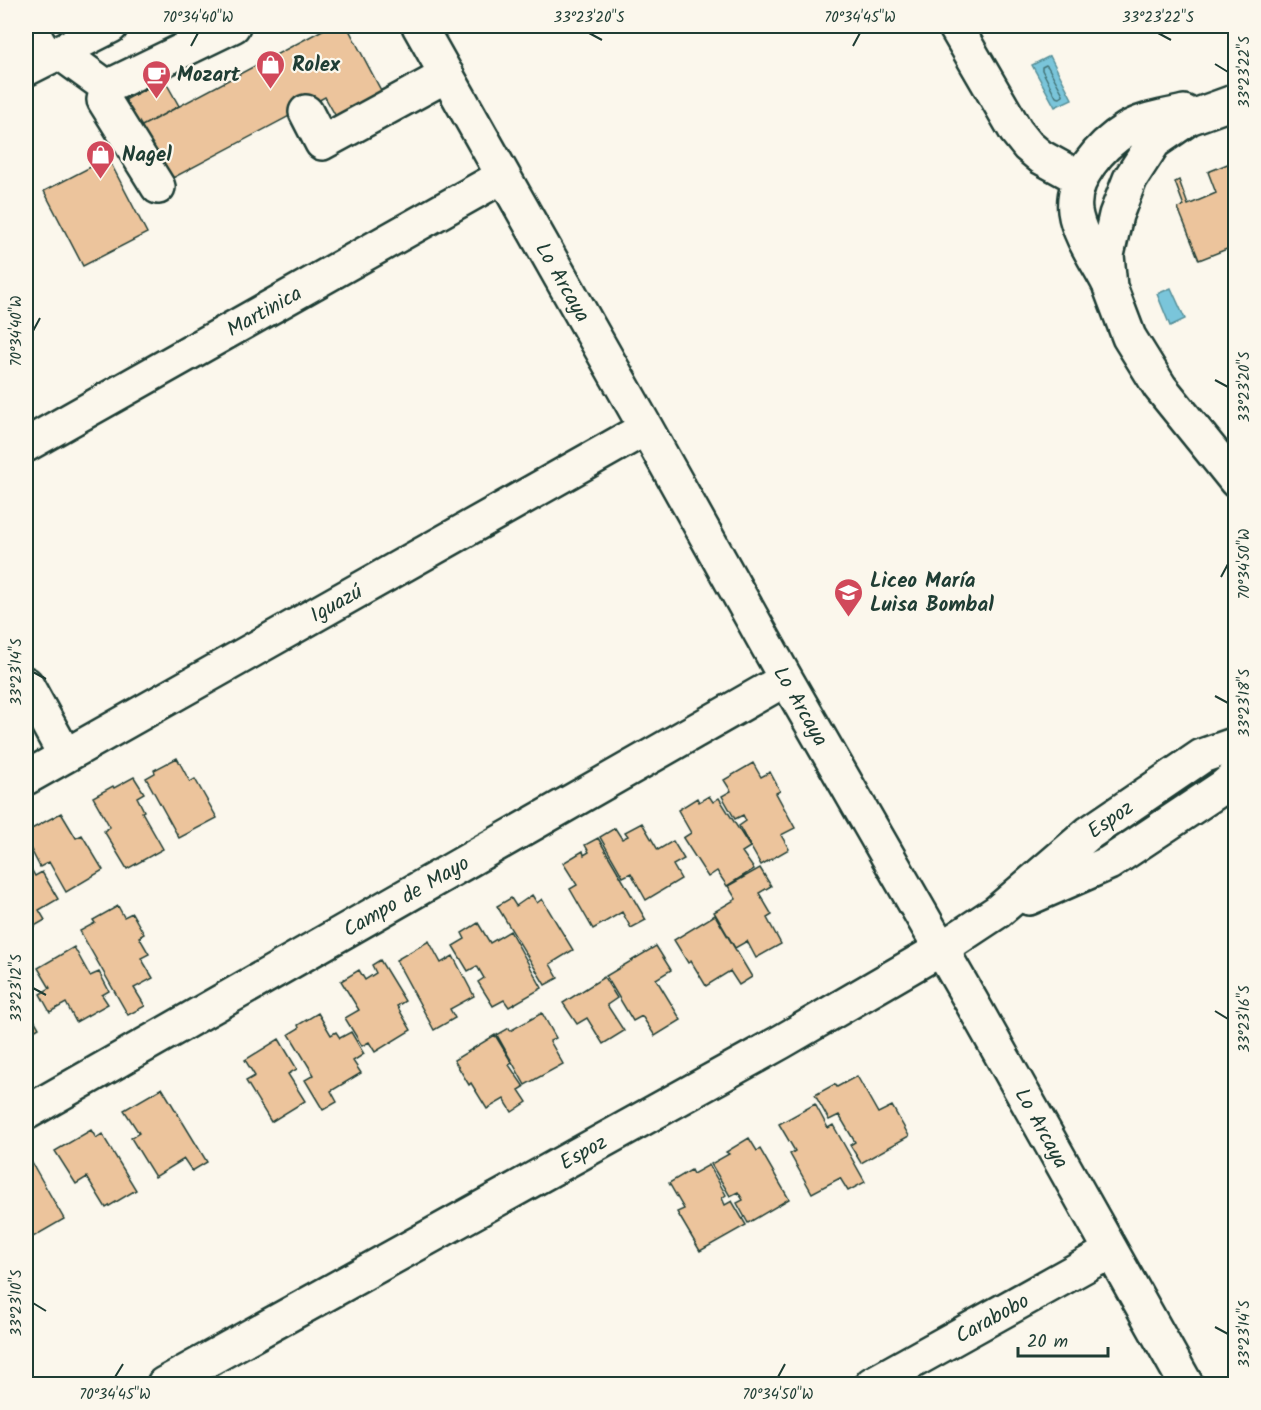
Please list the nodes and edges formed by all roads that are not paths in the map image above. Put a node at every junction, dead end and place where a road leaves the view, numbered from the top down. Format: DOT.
graph roads {
  1 [pos="29,26"];
  2 [pos="111,26"];
  3 [pos="233,26"];
  4 [pos="419,26"];
  5 [pos="956,26"];
  6 [pos="44,60"];
  7 [pos="447,75"];
  8 [pos="107,87"];
  9 [pos="1236,101"];
  10 [pos="306,112"];
  11 [pos="503,176"];
  12 [pos="1081,179"];
  13 [pos="158,187"];
  14 [pos="1110,287"];
  15 [pos="646,428"];
  16 [pos="26,446"];
  17 [pos="1236,481"];
  18 [pos="786,679"];
  19 [pos="26,684"];
  20 [pos="1236,744"];
  21 [pos="65,756"];
  22 [pos="1236,776"];
  23 [pos="26,778"];
  24 [pos="997,912"];
  25 [pos="941,949"];
  26 [pos="26,1113"];
  27 [pos="1111,1251"];
  28 [pos="164,1384"];
  29 [pos="872,1384"];
  30 [pos="1186,1384"];
  1 -- 6 [label="street"];
  2 -- 6 [label="street"];
  3 -- 8 [label="street"];
  4 -- 7 [label="street, Lo Arcaya"];
  5 -- 12 [label="street"];
  6 -- 8 [label="street"];
  7 -- 10 [label="street"];
  7 -- 11 [label="street, Lo Arcaya"];
  8 -- 13 [label="street"];
  9 -- 12 [label="street"];
  9 -- 14 [label="street"];
  11 -- 15 [label="street, Lo Arcaya"];
  11 -- 16 [label="street, Martinica"];
  12 -- 14 [label="street"];
  14 -- 17 [label="street"];
  15 -- 18 [label="street, Lo Arcaya"];
  15 -- 21 [label="street, Iguazú"];
  18 -- 25 [label="street, Lo Arcaya"];
  18 -- 26 [label="street, Campo de Mayo"];
  19 -- 21 [label="street"];
  20 -- 24 [label="street, Espoz"];
  21 -- 23 [label="street, Iguazú"];
  22 -- 24 [label="street, Espoz"];
  24 -- 25 [label="street, Espoz"];
  25 -- 27 [label="street, Lo Arcaya"];
  25 -- 28 [label="street, Espoz"];
  27 -- 29 [label="street, Carabobo"];
  27 -- 30 [label="street, Lo Arcaya"];
}
